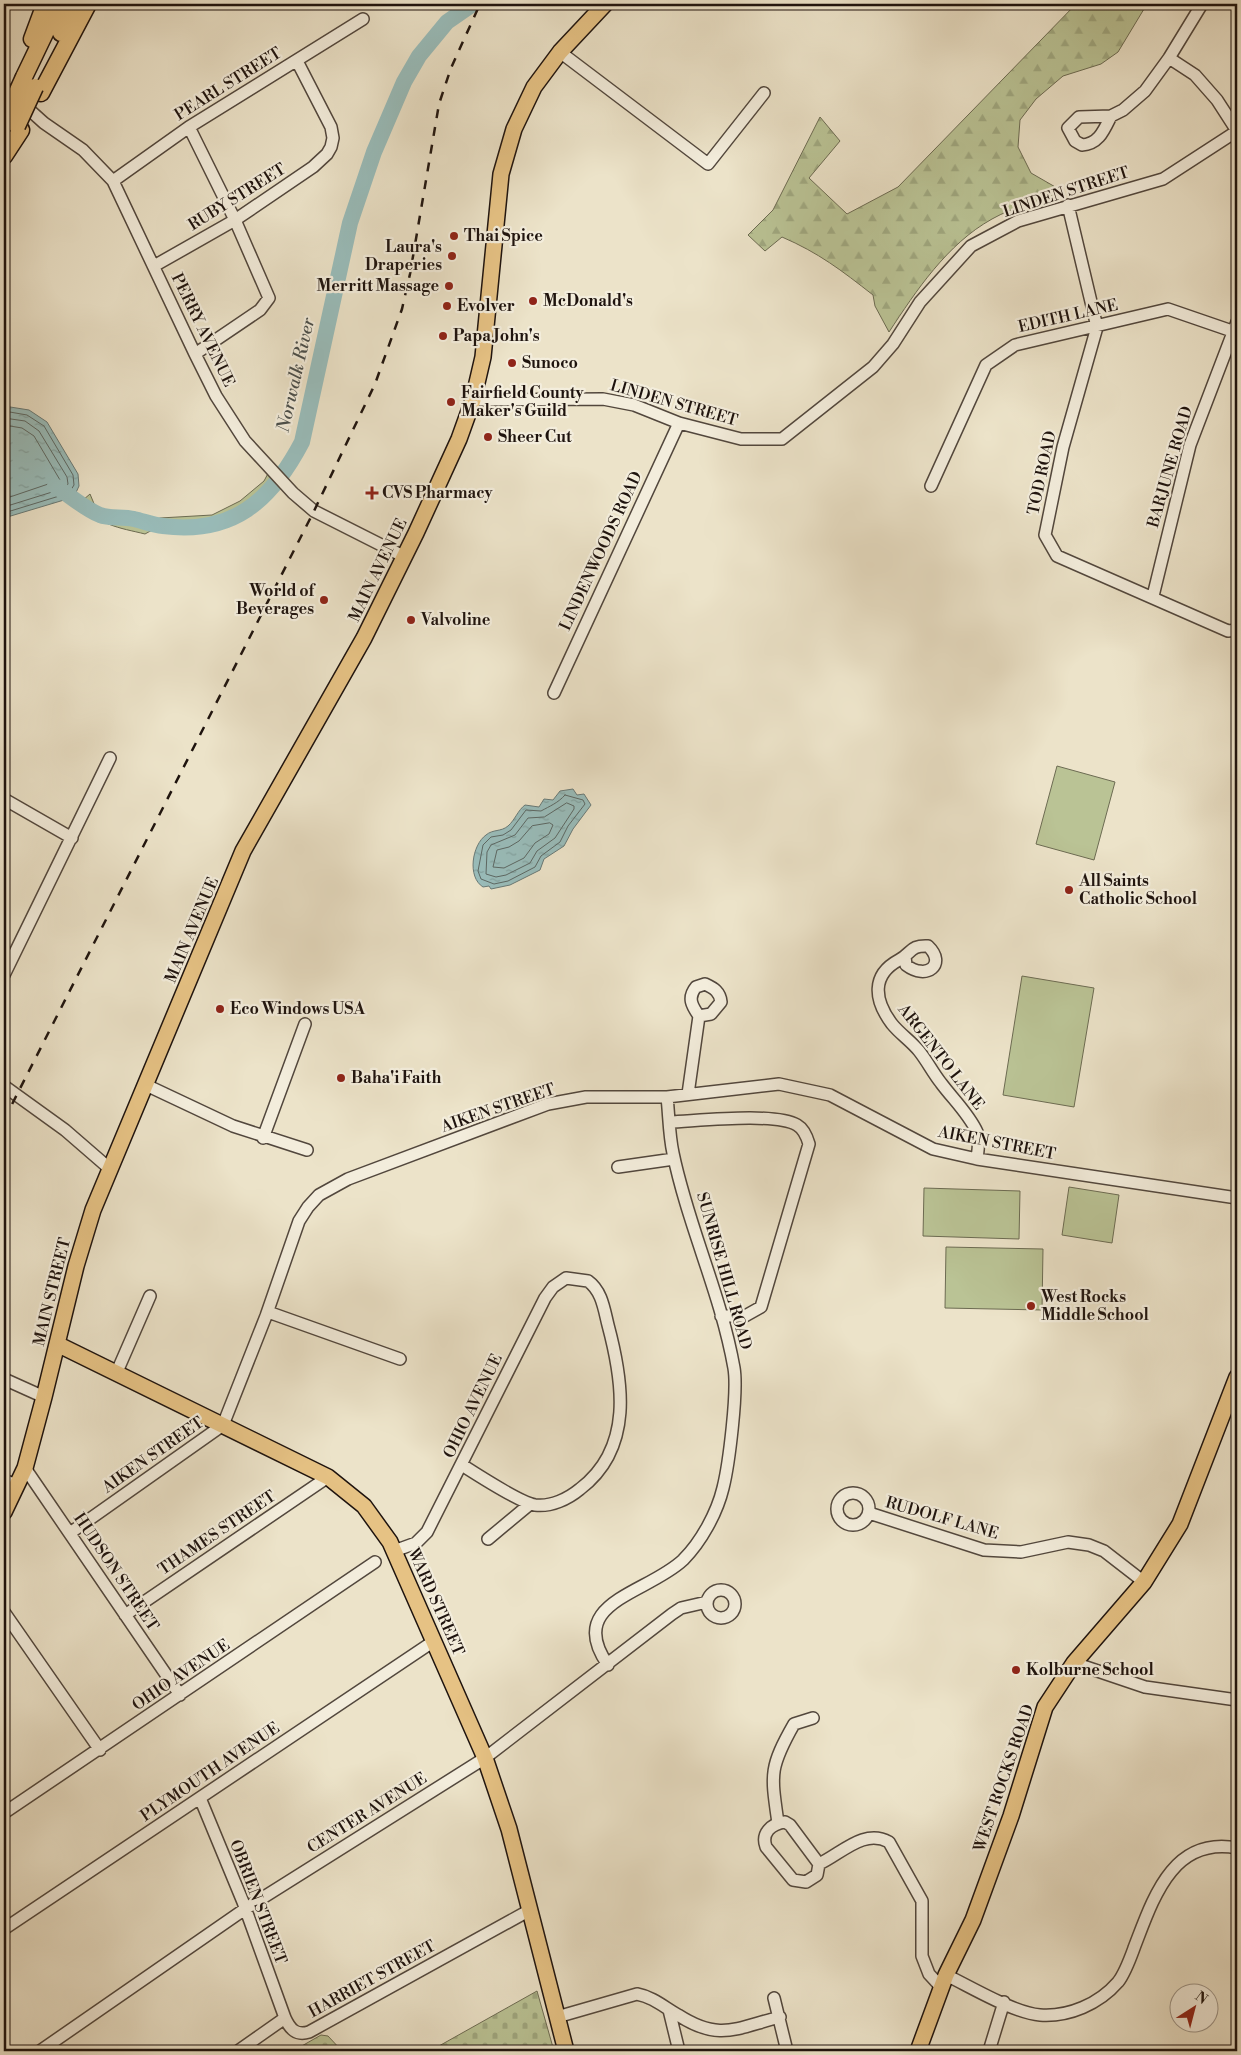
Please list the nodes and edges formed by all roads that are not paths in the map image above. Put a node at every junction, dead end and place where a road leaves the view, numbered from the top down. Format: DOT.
graph roads {
  1 [pos="45,4"];
  2 [pos="59,4"];
  3 [pos="74,4"];
  4 [pos="88,4"];
  5 [pos="605,4"];
  6 [pos="1202,4"];
  7 [pos="363,19"];
  8 [pos="560,52"];
  9 [pos="1169,58"];
  10 [pos="297,60"];
  11 [pos="30,82"];
  12 [pos="4,87"];
  13 [pos="764,93"];
  14 [pos="1111,116"];
  15 [pos="10,120"];
  16 [pos="189,127"];
  17 [pos="1237,131"];
  18 [pos="4,155"];
  19 [pos="113,181"];
  20 [pos="1068,206"];
  21 [pos="235,220"];
  22 [pos="154,266"];
  23 [pos="1097,326"];
  24 [pos="1235,327"];
  25 [pos="195,354"];
  26 [pos="473,400"];
  27 [pos="678,423"];
  28 [pos="931,486"];
  29 [pos="405,557"];
  30 [pos="1153,596"];
  31 [pos="1237,630"];
  32 [pos="554,694"];
  33 [pos="110,758"];
  34 [pos="4,799"];
  35 [pos="72,838"];
  36 [pos="905,957"];
  37 [pos="4,975"];
  38 [pos="699,1016"];
  39 [pos="305,1024"];
  40 [pos="146,1085"];
  41 [pos="4,1086"];
  42 [pos="688,1094"];
  43 [pos="667,1097"];
  44 [pos="670,1122"];
  45 [pos="263,1138"];
  46 [pos="307,1150"];
  47 [pos="674,1159"];
  48 [pos="977,1159"];
  49 [pos="618,1167"];
  50 [pos="110,1169"];
  51 [pos="1237,1198"];
  52 [pos="150,1296"];
  53 [pos="268,1312"];
  54 [pos="721,1316"];
  55 [pos="57,1344"];
  56 [pos="400,1359"];
  57 [pos="116,1374"];
  58 [pos="1237,1377"];
  59 [pos="4,1379"];
  60 [pos="44,1397"];
  61 [pos="224,1426"];
  62 [pos="462,1465"];
  63 [pos="24,1468"];
  64 [pos="328,1477"];
  65 [pos="10,1482"];
  66 [pos="530,1504"];
  67 [pos="4,1512"];
  68 [pos="869,1513"];
  69 [pos="70,1533"];
  70 [pos="488,1539"];
  71 [pos="394,1551"];
  72 [pos="375,1562"];
  73 [pos="1144,1582"];
  74 [pos="707,1602"];
  75 [pos="4,1612"];
  76 [pos="125,1615"];
  77 [pos="434,1641"];
  78 [pos="1074,1663"];
  79 [pos="608,1665"];
  80 [pos="180,1696"];
  81 [pos="1237,1700"];
  82 [pos="813,1718"];
  83 [pos="100,1750"];
  84 [pos="485,1758"];
  85 [pos="200,1798"];
  86 [pos="4,1814"];
  87 [pos="778,1823"];
  88 [pos="1237,1848"];
  89 [pos="818,1864"];
  90 [pos="246,1909"];
  91 [pos="530,1910"];
  92 [pos="4,1929"];
  93 [pos="944,1981"];
  94 [pos="774,1998"];
  95 [pos="1004,2002"];
  96 [pos="669,2010"];
  97 [pos="780,2016"];
  98 [pos="557,2017"];
  99 [pos="285,2018"];
  100 [pos="40,2051"];
  101 [pos="238,2051"];
  102 [pos="566,2051"];
  103 [pos="679,2051"];
  104 [pos="787,2051"];
  105 [pos="918,2051"];
  106 [pos="989,2051"];
  1 -- 11 [label="highway"];
  2 -- 11 [label="highway"];
  3 -- 11 [label="highway"];
  4 -- 11 [label="highway"];
  5 -- 8 [label="main road, MAIN AVENUE"];
  6 -- 9 [label="street"];
  7 -- 10 [label="street, PEARL STREET"];
  8 -- 13 [label="street"];
  8 -- 26 [label="main road, MAIN AVENUE"];
  9 -- 14 [label="street"];
  9 -- 17 [label="street"];
  10 -- 16 [label="street, PEARL STREET"];
  10 -- 21 [label="street, RUBY STREET"];
  11 -- 15 [label="highway, bridge"];
  11 -- 15 [label="highway"];
  12 -- 19 [label="street, PERRY AVENUE"];
  15 -- 18 [label="highway"];
  16 -- 19 [label="street, PEARL STREET"];
  16 -- 21 [label="street"];
  17 -- 20 [label="street, LINDEN STREET"];
  19 -- 22 [label="street, PERRY AVENUE"];
  20 -- 23 [label="street, TOD ROAD"];
  20 -- 27 [label="street, LINDEN STREET"];
  21 -- 22 [label="street, RUBY STREET"];
  21 -- 25 [label="street"];
  22 -- 25 [label="street, PERRY AVENUE"];
  23 -- 24 [label="street, EDITH LANE"];
  23 -- 28 [label="street, EDITH LANE"];
  23 -- 30 [label="street, TOD ROAD"];
  24 -- 30 [label="street, BARJUNE ROAD"];
  25 -- 29 [label="street, PERRY AVENUE"];
  26 -- 27 [label="street, LINDEN STREET"];
  26 -- 29 [label="main road, MAIN AVENUE"];
  27 -- 32 [label="street, LINDENWOODS ROAD"];
  29 -- 40 [label="main road, MAIN AVENUE"];
  30 -- 31 [label="street, TOD ROAD"];
  33 -- 35 [label="street"];
  34 -- 35 [label="street"];
  35 -- 37 [label="street"];
  36 -- 48 [label="street, ARGENTO LANE"];
  38 -- 42 [label="street"];
  39 -- 45 [label="street"];
  40 -- 45 [label="street"];
  40 -- 50 [label="main road, MAIN STREET"];
  41 -- 50 [label="street"];
  42 -- 43 [label="street, AIKEN STREET"];
  42 -- 48 [label="street, AIKEN STREET"];
  43 -- 44 [label="street, SUNRISE HILL ROAD"];
  43 -- 53 [label="street, AIKEN STREET"];
  44 -- 47 [label="street, SUNRISE HILL ROAD"];
  44 -- 54 [label="street"];
  45 -- 46 [label="street"];
  47 -- 49 [label="street"];
  47 -- 54 [label="street, SUNRISE HILL ROAD"];
  48 -- 51 [label="street, AIKEN STREET"];
  50 -- 55 [label="main road, MAIN STREET"];
  52 -- 57 [label="street"];
  53 -- 56 [label="street"];
  53 -- 61 [label="street, AIKEN STREET"];
  54 -- 79 [label="street, SUNRISE HILL ROAD"];
  55 -- 57 [label="main road, WARD STREET"];
  55 -- 60 [label="main road, MAIN STREET"];
  57 -- 61 [label="main road, WARD STREET"];
  58 -- 73 [label="main road, WEST ROCKS ROAD"];
  59 -- 60 [label="street"];
  60 -- 63 [label="main road, MAIN STREET"];
  61 -- 64 [label="main road, WARD STREET"];
  61 -- 69 [label="street, AIKEN STREET"];
  62 -- 66 [label="street"];
  62 -- 66 [label="street, OHIO AVENUE"];
  62 -- 71 [label="street, OHIO AVENUE"];
  63 -- 65 [label="main road, MAIN STREET"];
  63 -- 69 [label="street, HUDSON STREET"];
  64 -- 71 [label="main road, WARD STREET"];
  64 -- 76 [label="street, THAMES STREET"];
  65 -- 67 [label="main road, MAIN STREET"];
  66 -- 70 [label="street"];
  68 -- 73 [label="street, RUDOLF LANE"];
  69 -- 76 [label="street, HUDSON STREET"];
  71 -- 77 [label="main road, WARD STREET"];
  72 -- 80 [label="street, OHIO AVENUE"];
  73 -- 78 [label="main road, WEST ROCKS ROAD"];
  74 -- 79 [label="street, CENTER AVENUE"];
  75 -- 83 [label="street"];
  76 -- 80 [label="street, HUDSON STREET"];
  77 -- 84 [label="main road, WARD STREET"];
  77 -- 85 [label="street, PLYMOUTH AVENUE"];
  78 -- 81 [label="street"];
  78 -- 93 [label="main road, WEST ROCKS ROAD"];
  79 -- 84 [label="street, CENTER AVENUE"];
  80 -- 83 [label="street, OHIO AVENUE"];
  82 -- 87 [label="street"];
  83 -- 86 [label="street, OHIO AVENUE"];
  84 -- 90 [label="street, CENTER AVENUE"];
  84 -- 91 [label="main road, WARD STREET"];
  85 -- 90 [label="street, OBRIEN STREET"];
  85 -- 92 [label="street, PLYMOUTH AVENUE"];
  87 -- 89 [label="street"];
  87 -- 89 [label="street"];
  88 -- 95 [label="street"];
  89 -- 93 [label="street"];
  90 -- 99 [label="street, OBRIEN STREET"];
  90 -- 100 [label="street, CENTER AVENUE"];
  91 -- 98 [label="main road, WARD STREET"];
  91 -- 99 [label="street, HARRIET STREET"];
  93 -- 95 [label="street"];
  93 -- 105 [label="main road, WEST ROCKS ROAD"];
  94 -- 97 [label="street"];
  95 -- 106 [label="street"];
  96 -- 97 [label="street"];
  96 -- 98 [label="street"];
  96 -- 103 [label="street"];
  97 -- 104 [label="street"];
  98 -- 102 [label="main road, WARD STREET"];
  99 -- 101 [label="street, HARRIET STREET"];
}
